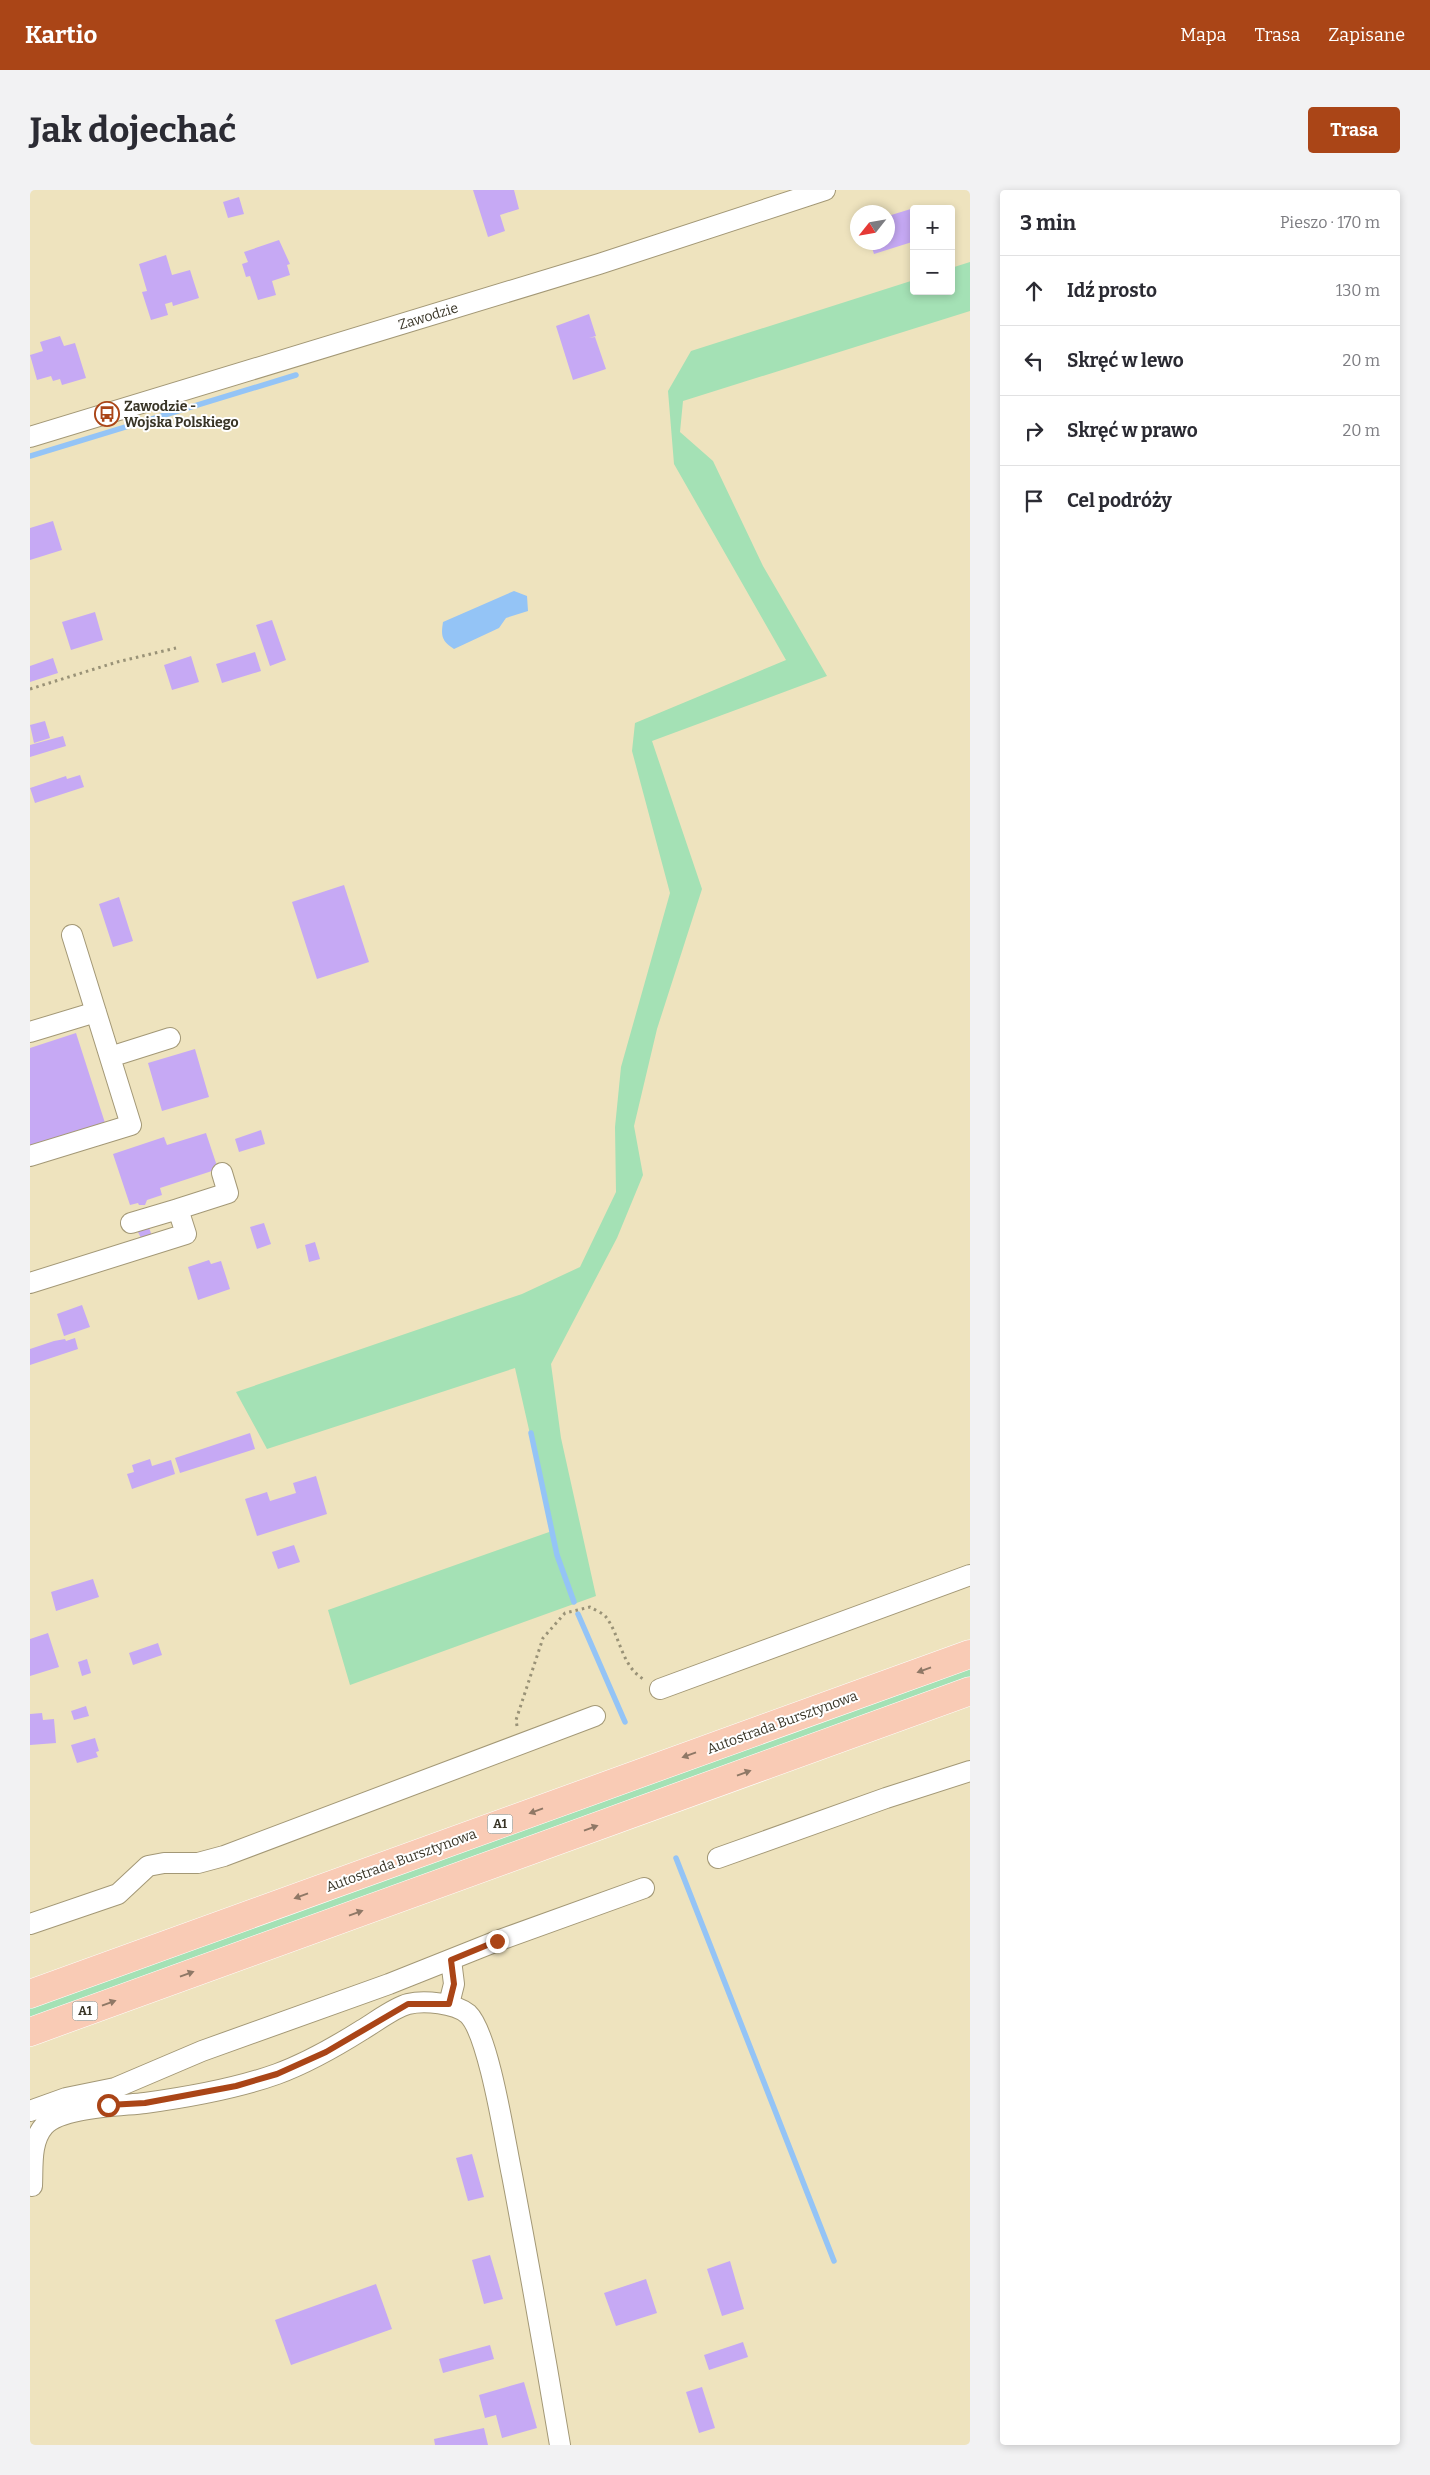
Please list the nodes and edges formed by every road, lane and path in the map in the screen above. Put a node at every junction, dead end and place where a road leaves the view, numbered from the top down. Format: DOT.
graph roads {
  1 [pos="825,190"];
  2 [pos="30,437"];
  3 [pos="176,648"];
  4 [pos="30,689"];
  5 [pos="72,936"];
  6 [pos="96,1012"];
  7 [pos="30,1032"];
  8 [pos="170,1038"];
  9 [pos="110,1057"];
  10 [pos="30,1156"];
  11 [pos="222,1173"];
  12 [pos="178,1208"];
  13 [pos="131,1223"];
  14 [pos="30,1283"];
  15 [pos="970,1575"];
  16 [pos="970,1654"];
  17 [pos="660,1689"];
  18 [pos="970,1691"];
  19 [pos="595,1716"];
  20 [pos="521,1745"];
  21 [pos="970,1771"];
  22 [pos="718,1858"];
  23 [pos="644,1888"];
  24 [pos="30,1924"];
  25 [pos="451,1960"];
  26 [pos="30,1994"];
  27 [pos="449,2004"];
  28 [pos="30,2032"];
  29 [pos="30,2110"];
  30 [pos="32,2186"];
  31 [pos="560,2445"];
  1 -- 2 [label="street, Zawodzie"];
  3 -- 4 [label="path"];
  5 -- 6 [label="street"];
  6 -- 7 [label="street"];
  6 -- 9 [label="street"];
  8 -- 9 [label="street"];
  9 -- 10 [label="street"];
  11 -- 12 [label="street"];
  12 -- 13 [label="street"];
  12 -- 14 [label="street"];
  15 -- 17 [label="street"];
  16 -- 26 [label="highway, Autostrada Bursztynowa / A1, one-way"];
  17 -- 20 [label="path"];
  28 -- 18 [label="highway, A1, one-way"];
  19 -- 20 [label="street"];
  20 -- 24 [label="street"];
  21 -- 22 [label="street"];
  23 -- 25 [label="street"];
  25 -- 27 [label="street"];
  25 -- 29 [label="street"];
  27 -- 30 [label="street"];
  27 -- 31 [label="street"];
}
